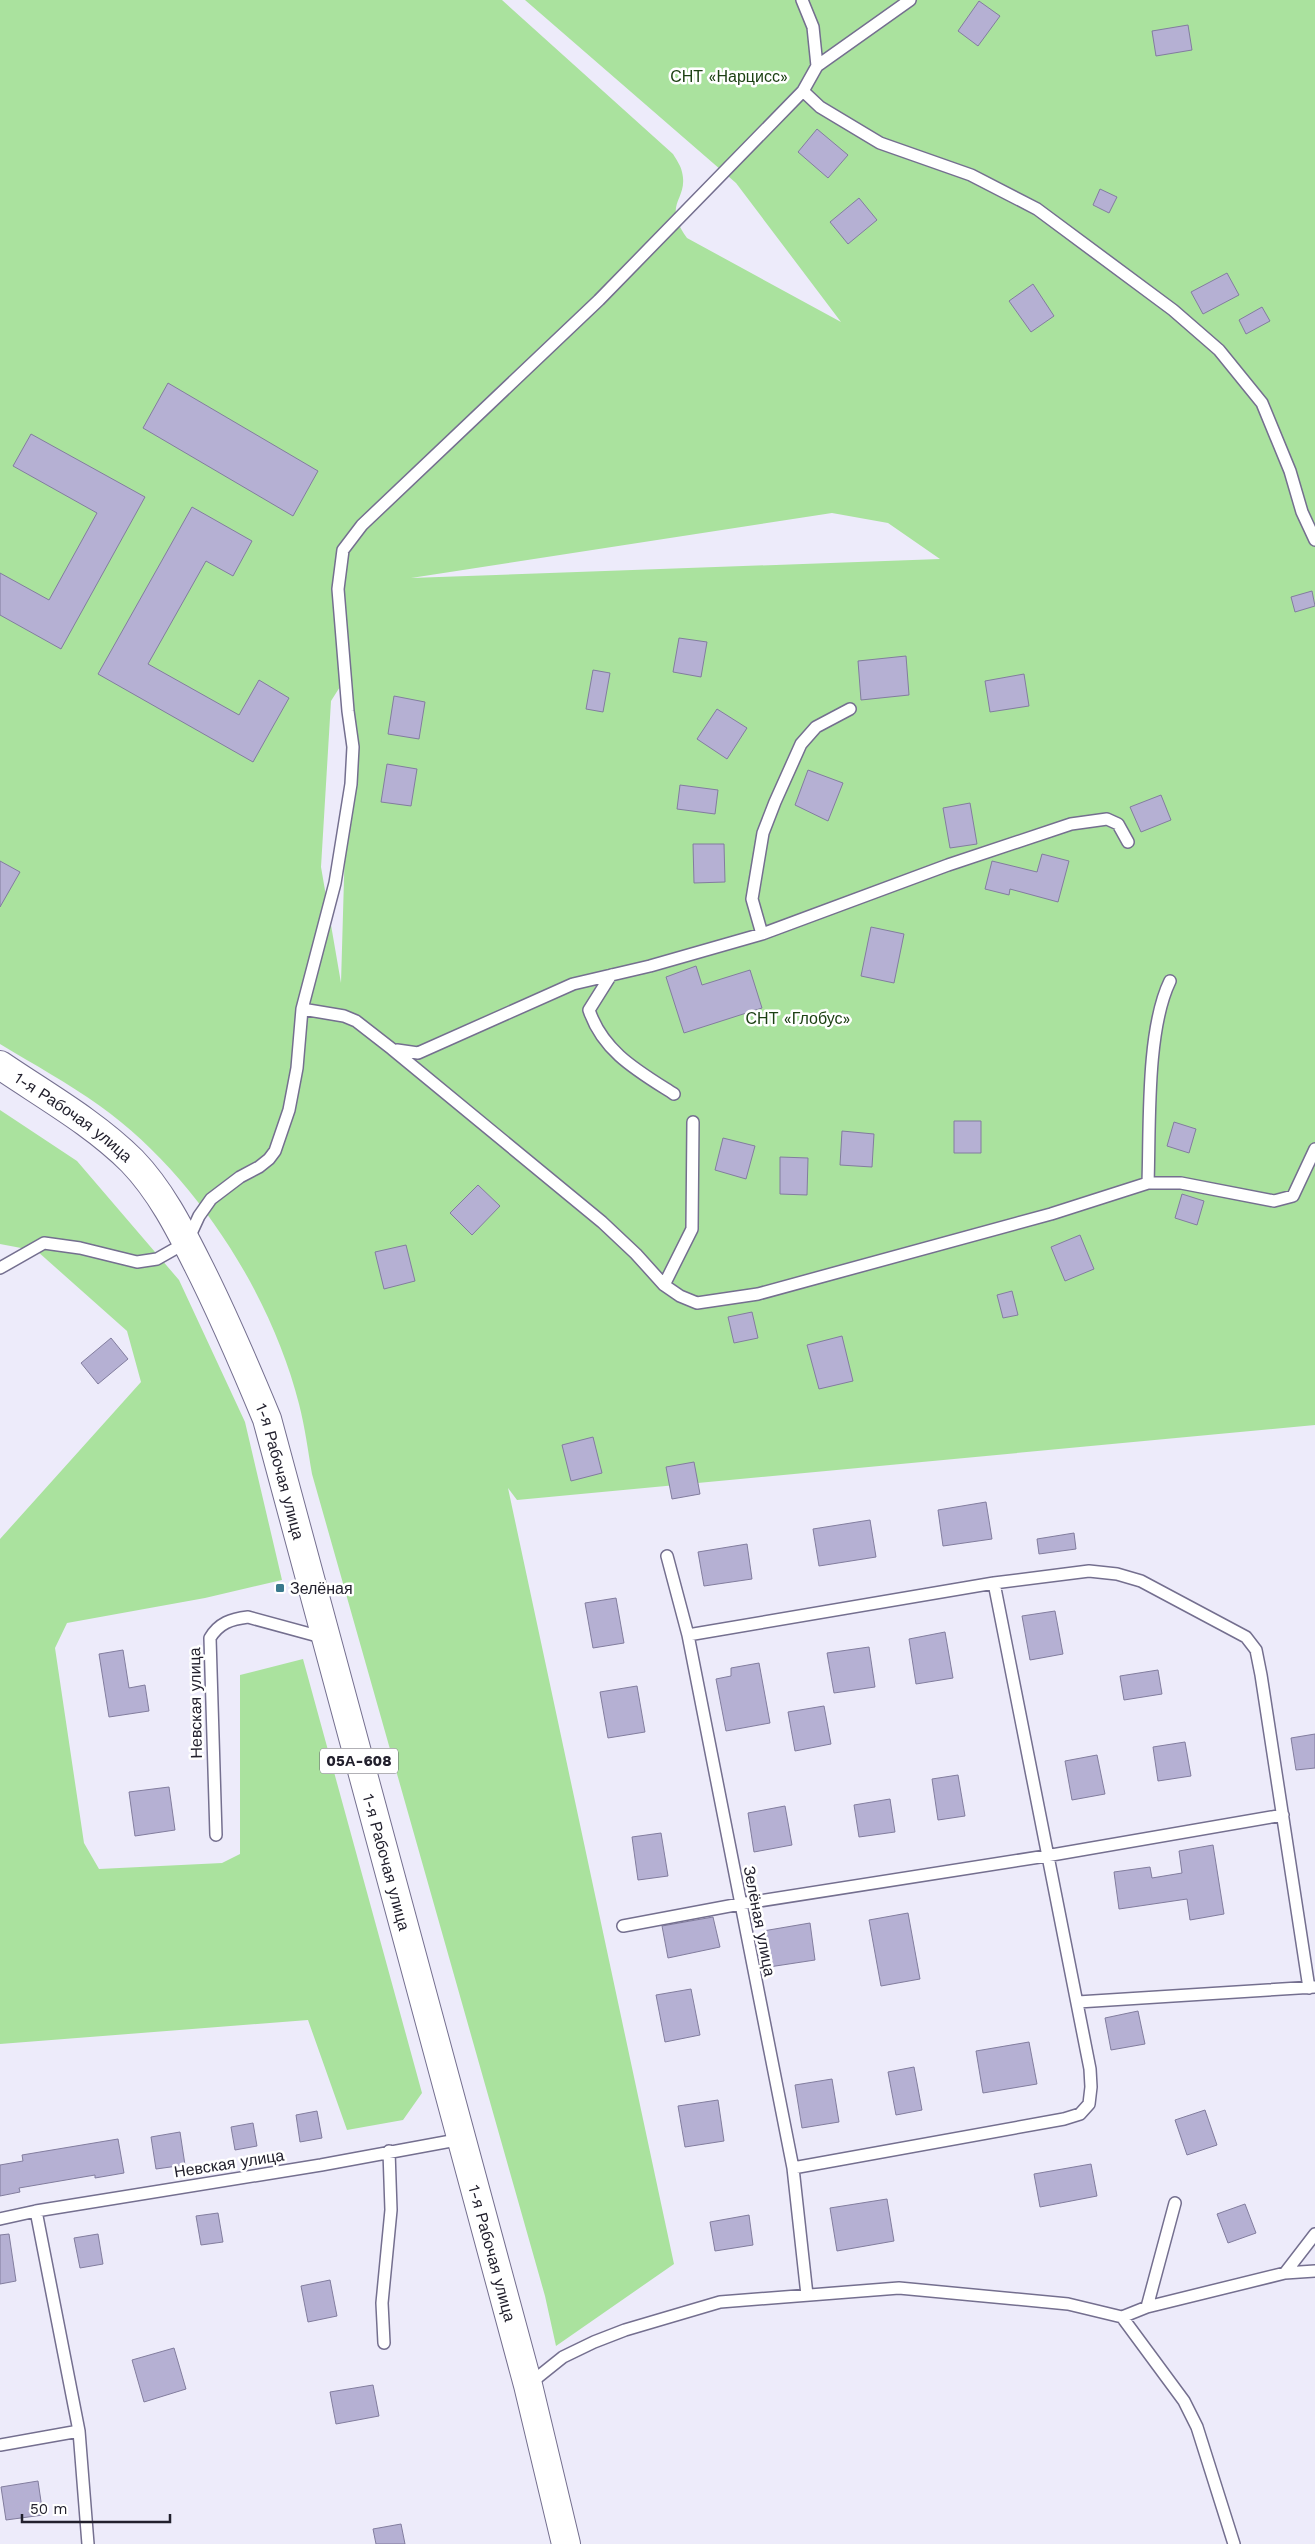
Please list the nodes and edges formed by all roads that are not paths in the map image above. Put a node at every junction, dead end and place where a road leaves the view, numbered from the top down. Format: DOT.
graph roads {
  1 [pos="802,0"];
  2 [pos="910,0"];
  3 [pos="817,66"];
  4 [pos="803,91"];
  5 [pos="1315,540"];
  6 [pos="850,709"];
  7 [pos="1128,842"];
  8 [pos="762,934"];
  9 [pos="611,975"];
  10 [pos="1170,981"];
  11 [pos="302,1009"];
  12 [pos="392,1049"];
  13 [pos="0,1065"];
  14 [pos="674,1094"];
  15 [pos="693,1122"];
  16 [pos="1315,1149"];
  17 [pos="1148,1183"];
  18 [pos="187,1242"];
  19 [pos="0,1268"];
  20 [pos="664,1285"];
  21 [pos="667,1556"];
  22 [pos="994,1583"];
  23 [pos="688,1635"];
  24 [pos="325,1638"];
  25 [pos="1283,1814"];
  26 [pos="216,1835"];
  27 [pos="1046,1856"];
  28 [pos="740,1904"];
  29 [pos="623,1926"];
  30 [pos="1312,1988"];
  31 [pos="1078,2002"];
  32 [pos="462,2139"];
  33 [pos="389,2151"];
  34 [pos="793,2168"];
  35 [pos="1175,2203"];
  36 [pos="36,2211"];
  37 [pos="0,2219"];
  38 [pos="1315,2234"];
  39 [pos="1315,2272"];
  40 [pos="1285,2273"];
  41 [pos="807,2295"];
  42 [pos="1147,2307"];
  43 [pos="1122,2317"];
  44 [pos="384,2343"];
  45 [pos="528,2385"];
  46 [pos="79,2431"];
  47 [pos="0,2445"];
  48 [pos="88,2544"];
  49 [pos="566,2544"];
  50 [pos="1234,2544"];
  1 -- 3 [label="lane"];
  2 -- 3 [label="lane"];
  3 -- 4 [label="lane"];
  4 -- 5 [label="lane"];
  4 -- 11 [label="lane"];
  6 -- 8 [label="lane"];
  7 -- 8 [label="lane"];
  8 -- 9 [label="lane"];
  9 -- 12 [label="lane"];
  9 -- 14 [label="lane"];
  10 -- 17 [label="lane"];
  11 -- 12 [label="lane"];
  11 -- 18 [label="lane"];
  12 -- 20 [label="lane"];
  13 -- 18 [label="main road, 1-я Рабочая улица / 05А-608"];
  15 -- 20 [label="lane"];
  16 -- 17 [label="lane"];
  17 -- 20 [label="lane"];
  18 -- 19 [label="lane"];
  18 -- 24 [label="main road, 1-я Рабочая улица / 05А-608"];
  21 -- 23 [label="lane, Зелёная улица"];
  22 -- 23 [label="lane"];
  22 -- 25 [label="lane"];
  22 -- 27 [label="lane"];
  23 -- 28 [label="lane, Зелёная улица"];
  24 -- 26 [label="lane, Невская улица"];
  24 -- 32 [label="main road, 1-я Рабочая улица / 05А-608"];
  25 -- 27 [label="lane"];
  25 -- 30 [label="lane"];
  27 -- 28 [label="lane"];
  27 -- 31 [label="lane"];
  28 -- 29 [label="lane"];
  28 -- 34 [label="lane, Зелёная улица"];
  30 -- 31 [label="lane"];
  31 -- 34 [label="lane"];
  32 -- 33 [label="lane, Невская улица"];
  32 -- 45 [label="main road, 1-я Рабочая улица / 05А-608"];
  33 -- 36 [label="lane, Невская улица"];
  33 -- 44 [label="lane"];
  34 -- 41 [label="lane, Зелёная улица"];
  35 -- 42 [label="lane"];
  36 -- 37 [label="lane, Невская улица"];
  36 -- 46 [label="lane"];
  38 -- 40 [label="lane"];
  39 -- 40 [label="lane"];
  40 -- 42 [label="lane"];
  41 -- 43 [label="lane"];
  41 -- 45 [label="lane"];
  42 -- 43 [label="lane"];
  43 -- 50 [label="lane"];
  45 -- 49 [label="main road, 1-я Рабочая улица / 05А-608"];
  46 -- 47 [label="lane"];
  46 -- 48 [label="lane"];
}
